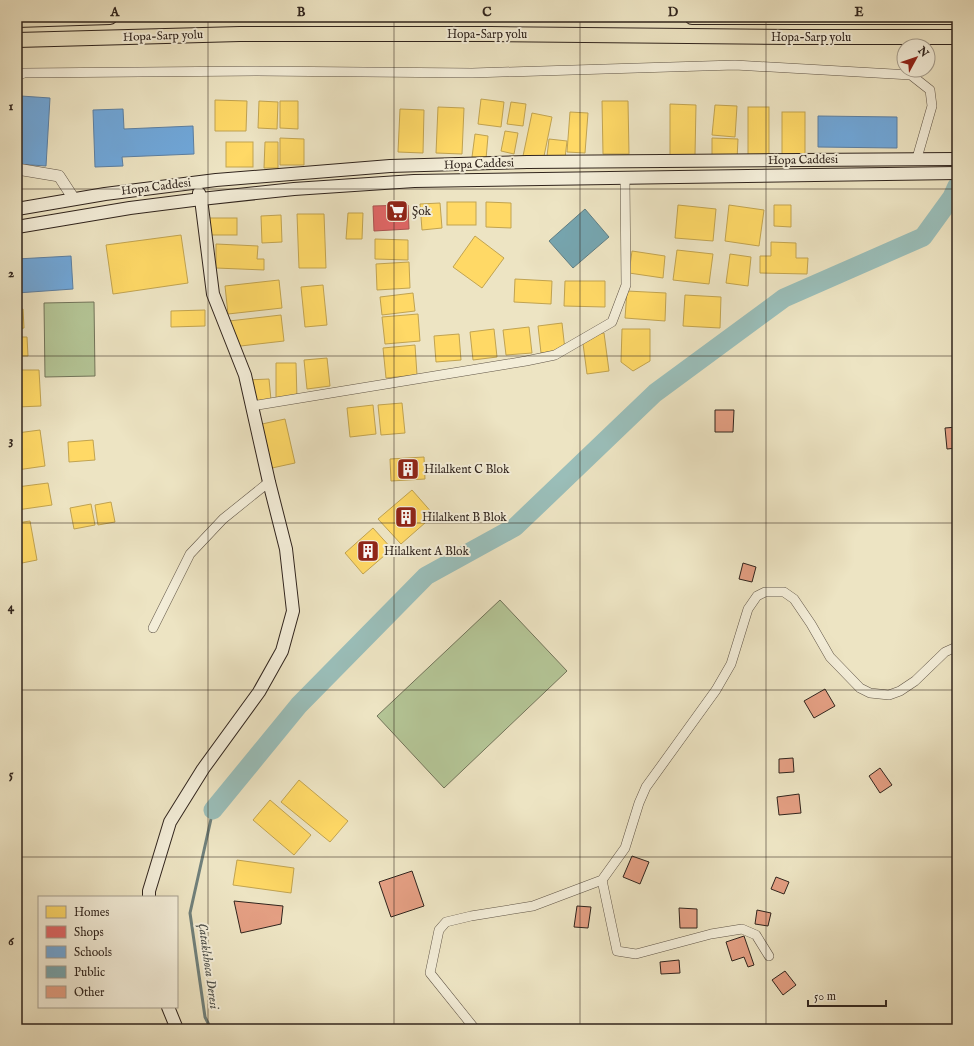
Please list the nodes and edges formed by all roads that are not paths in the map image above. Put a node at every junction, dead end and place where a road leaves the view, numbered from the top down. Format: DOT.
graph roads {
  1 [pos="110,17"];
  2 [pos="692,17"];
  3 [pos="957,17"];
  4 [pos="17,20"];
  5 [pos="957,37"];
  6 [pos="17,40"];
  7 [pos="17,76"];
  8 [pos="917,158"];
  9 [pos="957,158"];
  10 [pos="17,169"];
  11 [pos="957,174"];
  12 [pos="625,178"];
  13 [pos="195,182"];
  14 [pos="74,199"];
  15 [pos="201,199"];
  16 [pos="17,209"];
  17 [pos="17,227"];
  18 [pos="252,406"];
  19 [pos="269,482"];
  20 [pos="153,628"];
  21 [pos="957,648"];
  22 [pos="602,880"];
  23 [pos="148,896"];
  24 [pos="769,956"];
  25 [pos="168,1008"];
  26 [pos="177,1029"];
  27 [pos="475,1029"];
  1 -- 4 [label="highway"];
  2 -- 3 [label="highway"];
  5 -- 6 [label="highway, Hopa-Sarp yolu"];
  7 -- 8 [label="street"];
  8 -- 9 [label="main road, Hopa Caddesi"];
  8 -- 13 [label="main road, Hopa Caddesi"];
  10 -- 14 [label="street"];
  11 -- 12 [label="main road, Hopa Caddesi"];
  12 -- 15 [label="main road, Hopa Caddesi"];
  12 -- 18 [label="street"];
  13 -- 14 [label="main road, Hopa Caddesi"];
  13 -- 15 [label="main road"];
  14 -- 16 [label="main road, Hopa Caddesi"];
  15 -- 17 [label="main road, Hopa Caddesi"];
  15 -- 18 [label="main road"];
  18 -- 19 [label="main road"];
  19 -- 20 [label="street"];
  19 -- 23 [label="main road"];
  21 -- 22 [label="street"];
  22 -- 24 [label="street"];
  22 -- 27 [label="street"];
  25 -- 26 [label="main road"];
}
